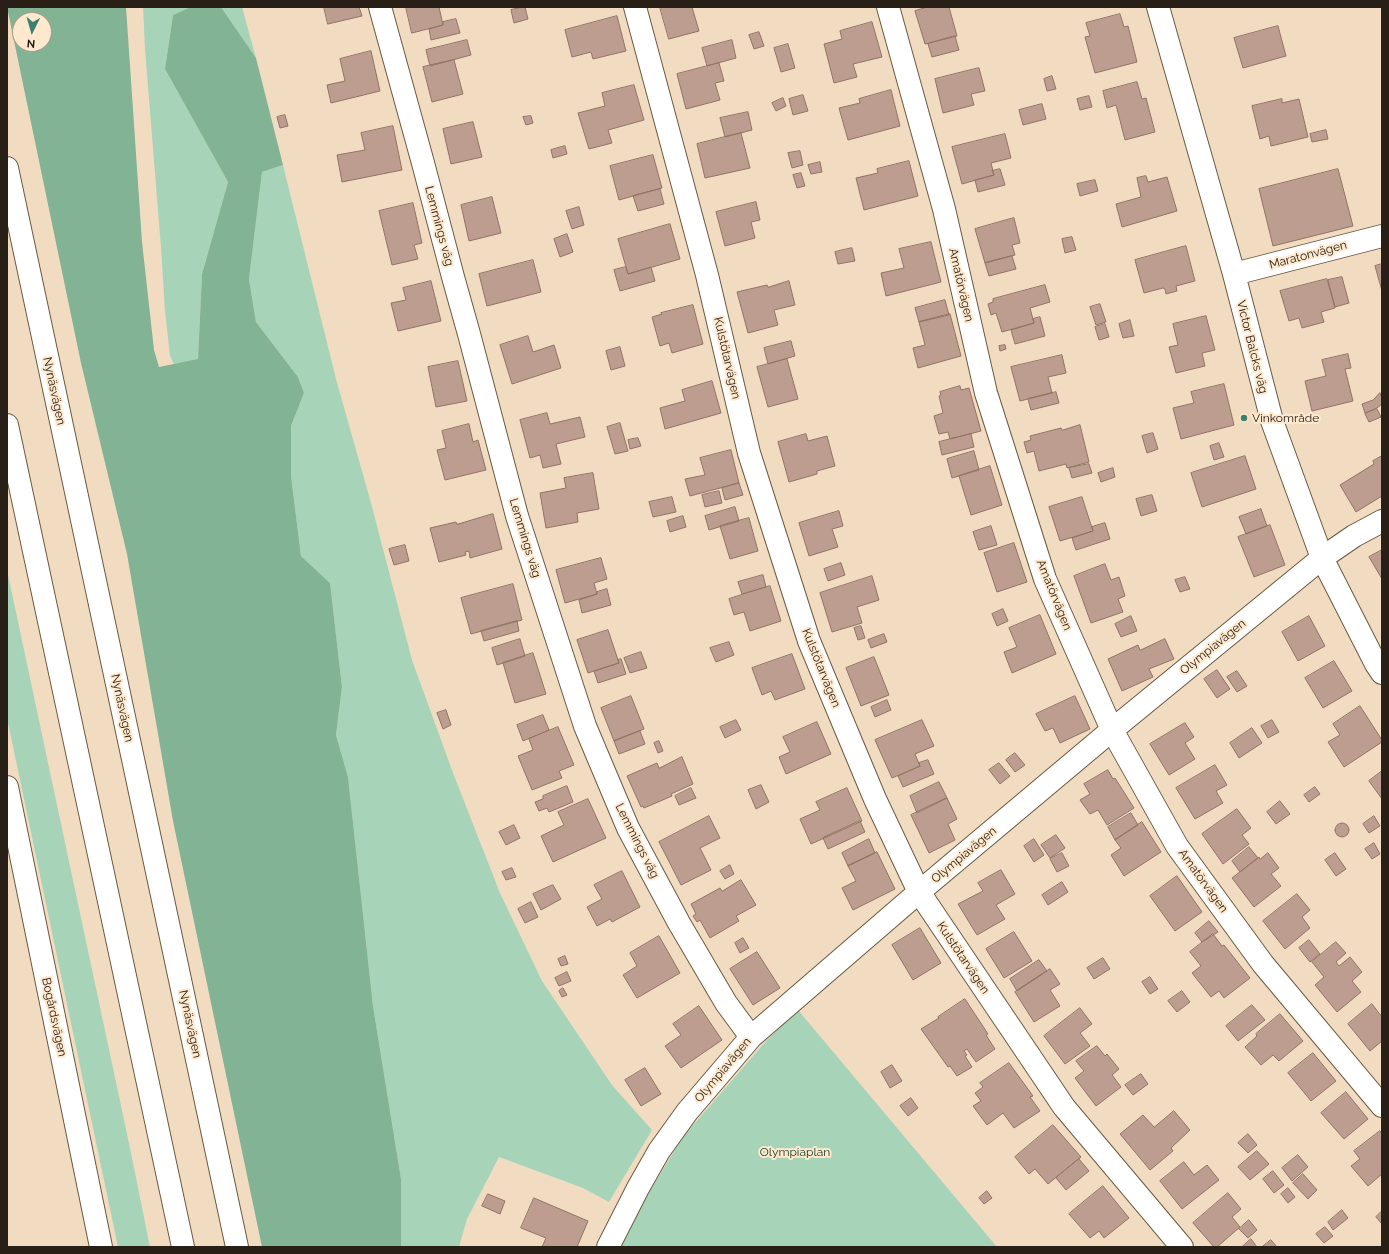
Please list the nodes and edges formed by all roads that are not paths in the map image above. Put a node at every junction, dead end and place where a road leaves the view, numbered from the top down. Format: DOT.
graph roads {
  1 [pos="380,7"];
  2 [pos="635,7"];
  3 [pos="888,7"];
  4 [pos="1158,7"];
  5 [pos="7,168"];
  6 [pos="1382,236"];
  7 [pos="1234,274"];
  8 [pos="7,425"];
  9 [pos="1382,521"];
  10 [pos="1322,558"];
  11 [pos="1382,673"];
  12 [pos="1112,730"];
  13 [pos="7,787"];
  14 [pos="919,892"];
  15 [pos="751,1037"];
  16 [pos="1382,1106"];
  17 [pos="101,1247"];
  18 [pos="183,1247"];
  19 [pos="237,1247"];
  20 [pos="608,1247"];
  21 [pos="1182,1247"];
  1 -- 15 [label="main road, Lemmings väg"];
  2 -- 14 [label="main road, Kulstötarvägen"];
  3 -- 12 [label="main road, Amatörvägen"];
  4 -- 7 [label="main road, Victor Balcks väg"];
  5 -- 19 [label="main road, Nynäsvägen"];
  6 -- 7 [label="main road, Maratonvägen"];
  7 -- 10 [label="main road, Victor Balcks väg"];
  8 -- 18 [label="main road"];
  9 -- 10 [label="main road, Olympiavägen"];
  10 -- 11 [label="main road, Victor Balcks väg"];
  10 -- 12 [label="main road, Olympiavägen"];
  12 -- 14 [label="main road, Olympiavägen"];
  12 -- 16 [label="main road, Amatörvägen"];
  13 -- 17 [label="main road, Bogårdsvägen"];
  14 -- 15 [label="main road, Olympiavägen"];
  14 -- 21 [label="main road, Kulstötarvägen"];
  15 -- 20 [label="main road, Olympiavägen"];
}
